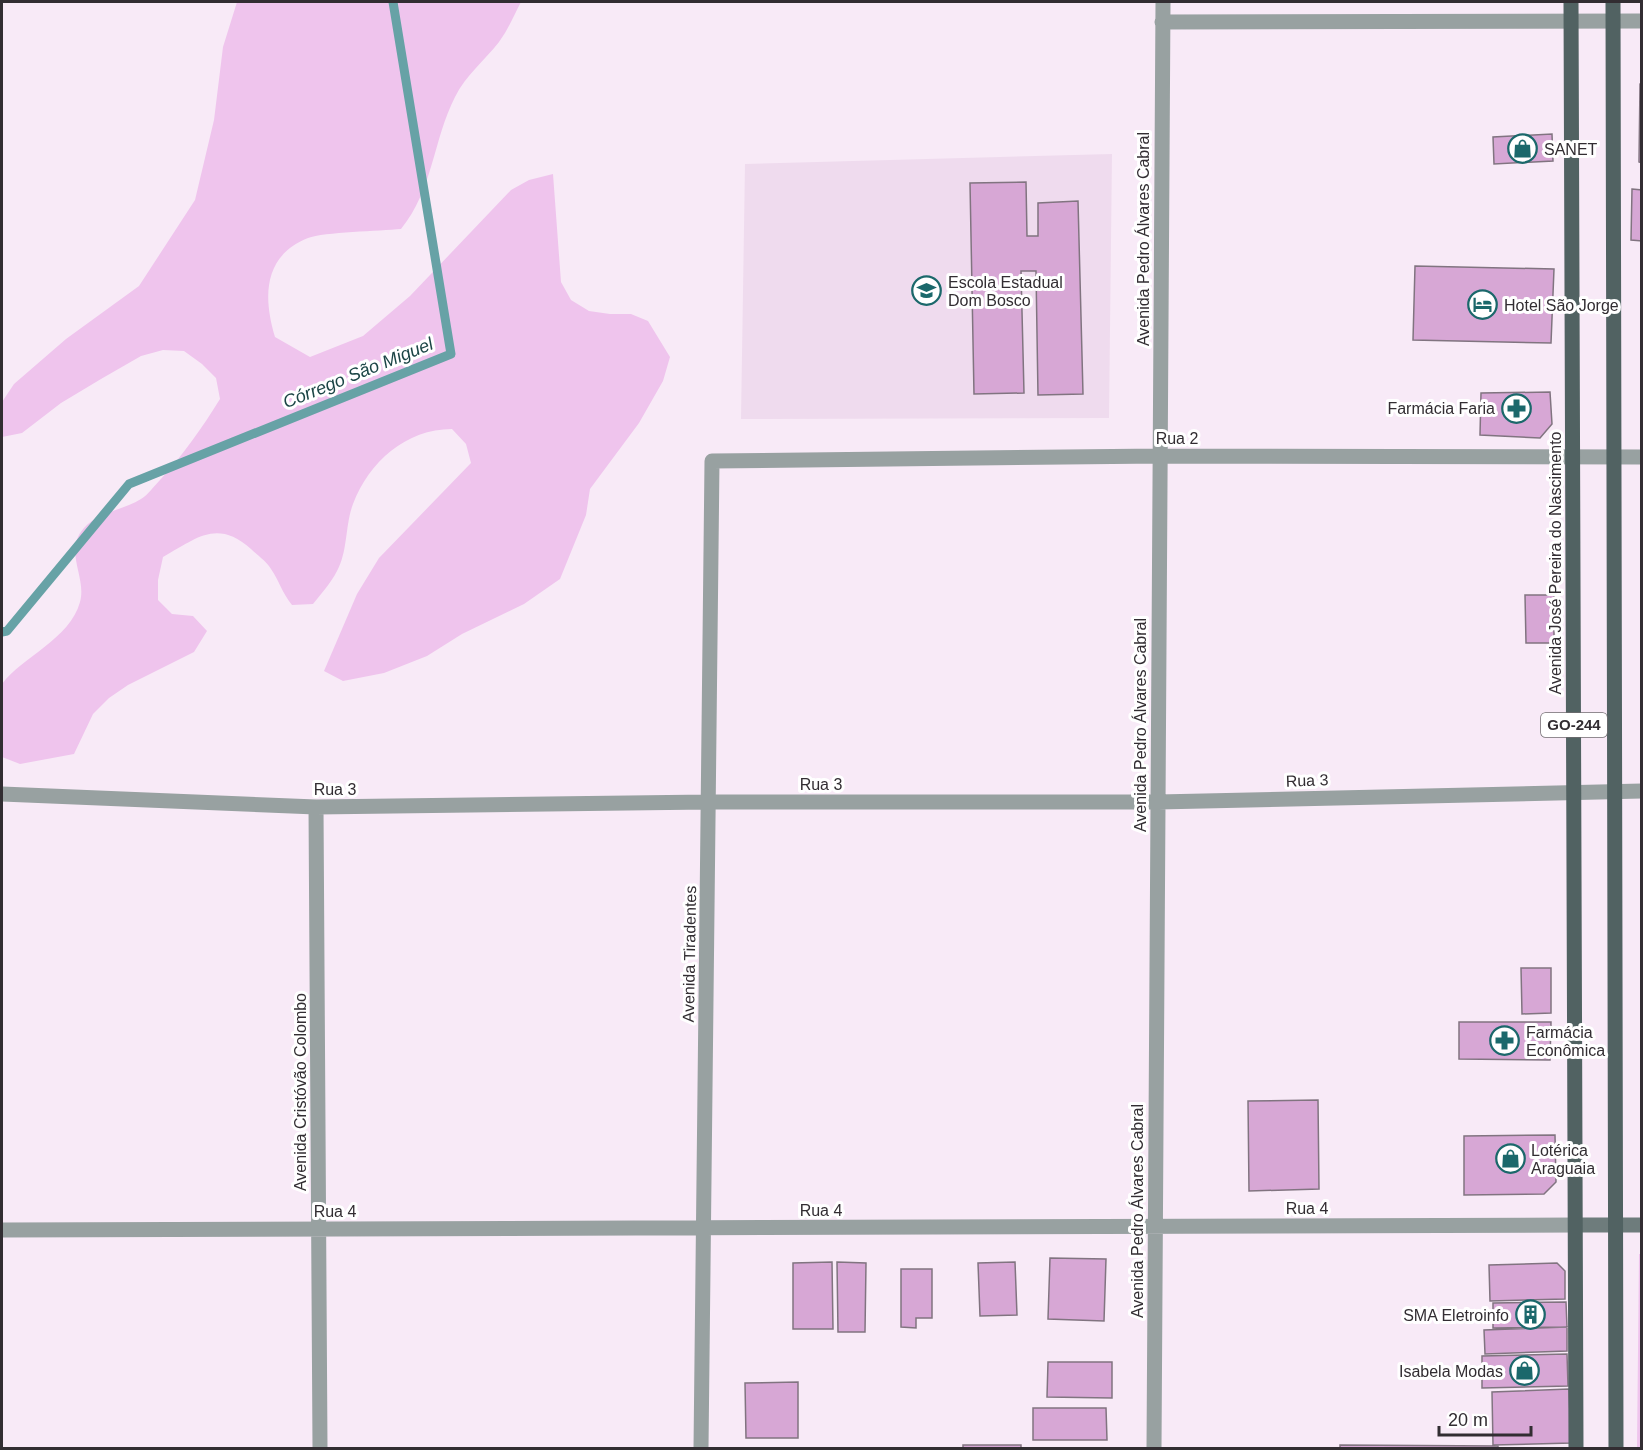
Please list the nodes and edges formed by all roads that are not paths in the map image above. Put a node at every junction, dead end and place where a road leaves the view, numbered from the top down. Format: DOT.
graph roads {
  1 [pos="1162,2"];
  2 [pos="1571,2"];
  3 [pos="1613,2"];
  4 [pos="1571,21"];
  5 [pos="1613,21"];
  6 [pos="1641,21"];
  7 [pos="1162,22"];
  8 [pos="1160,456"];
  9 [pos="1572,456"];
  10 [pos="1614,457"];
  11 [pos="1641,457"];
  12 [pos="712,461"];
  13 [pos="1574,791"];
  14 [pos="1615,791"];
  15 [pos="1641,791"];
  16 [pos="2,794"];
  17 [pos="708,802"];
  18 [pos="1158,802"];
  19 [pos="316,807"];
  20 [pos="1615,1225"];
  21 [pos="1641,1225"];
  22 [pos="1576,1226"];
  23 [pos="1155,1227"];
  24 [pos="704,1228"];
  25 [pos="319,1229"];
  26 [pos="2,1230"];
  27 [pos="320,1449"];
  28 [pos="701,1449"];
  29 [pos="1154,1449"];
  30 [pos="1576,1449"];
  31 [pos="1616,1449"];
  1 -- 7 [label="street, Avenida Pedro Álvares Cabral"];
  2 -- 4 [label="main road, Avenida José Pereira do Nascimento / GO-244"];
  3 -- 5 [label="main road, GO-244"];
  4 -- 5 [label="street"];
  4 -- 7 [label="street"];
  4 -- 9 [label="main road, Avenida José Pereira do Nascimento / GO-244"];
  5 -- 6 [label="street"];
  5 -- 10 [label="main road, GO-244"];
  7 -- 8 [label="street, Avenida Pedro Álvares Cabral"];
  8 -- 9 [label="street, Rua 2"];
  8 -- 12 [label="street, Rua 2"];
  8 -- 18 [label="street, Avenida Pedro Álvares Cabral"];
  9 -- 10 [label="street, Rua 2"];
  9 -- 13 [label="main road, Avenida José Pereira do Nascimento / GO-244"];
  10 -- 11 [label="street, Rua 2"];
  10 -- 14 [label="main road, GO-244"];
  12 -- 17 [label="street, Avenida Tiradentes"];
  13 -- 14 [label="street, Rua 3"];
  13 -- 18 [label="street, Rua 3"];
  13 -- 22 [label="main road, Avenida José Pereira do Nascimento / GO-244"];
  14 -- 15 [label="street, Rua 3"];
  14 -- 20 [label="main road, GO-244"];
  16 -- 19 [label="street, Rua 3"];
  17 -- 18 [label="street, Rua 3"];
  17 -- 19 [label="street, Rua 3"];
  17 -- 24 [label="street, Avenida Tiradentes"];
  18 -- 23 [label="street, Avenida Pedro Álvares Cabral"];
  19 -- 25 [label="street, Avenida Cristóvão Colombo"];
  20 -- 21 [label="street, Rua 4"];
  20 -- 22 [label="street, Rua 4"];
  20 -- 31 [label="main road, GO-244"];
  22 -- 23 [label="street, Rua 4"];
  22 -- 30 [label="main road, Avenida José Pereira do Nascimento / GO-244"];
  23 -- 24 [label="street, Rua 4"];
  23 -- 29 [label="street, Avenida Pedro Álvares Cabral"];
  24 -- 25 [label="street, Rua 4"];
  24 -- 28 [label="street, Avenida Tiradentes"];
  25 -- 26 [label="street, Rua 4"];
  25 -- 27 [label="street, Avenida Cristóvão Colombo"];
}
